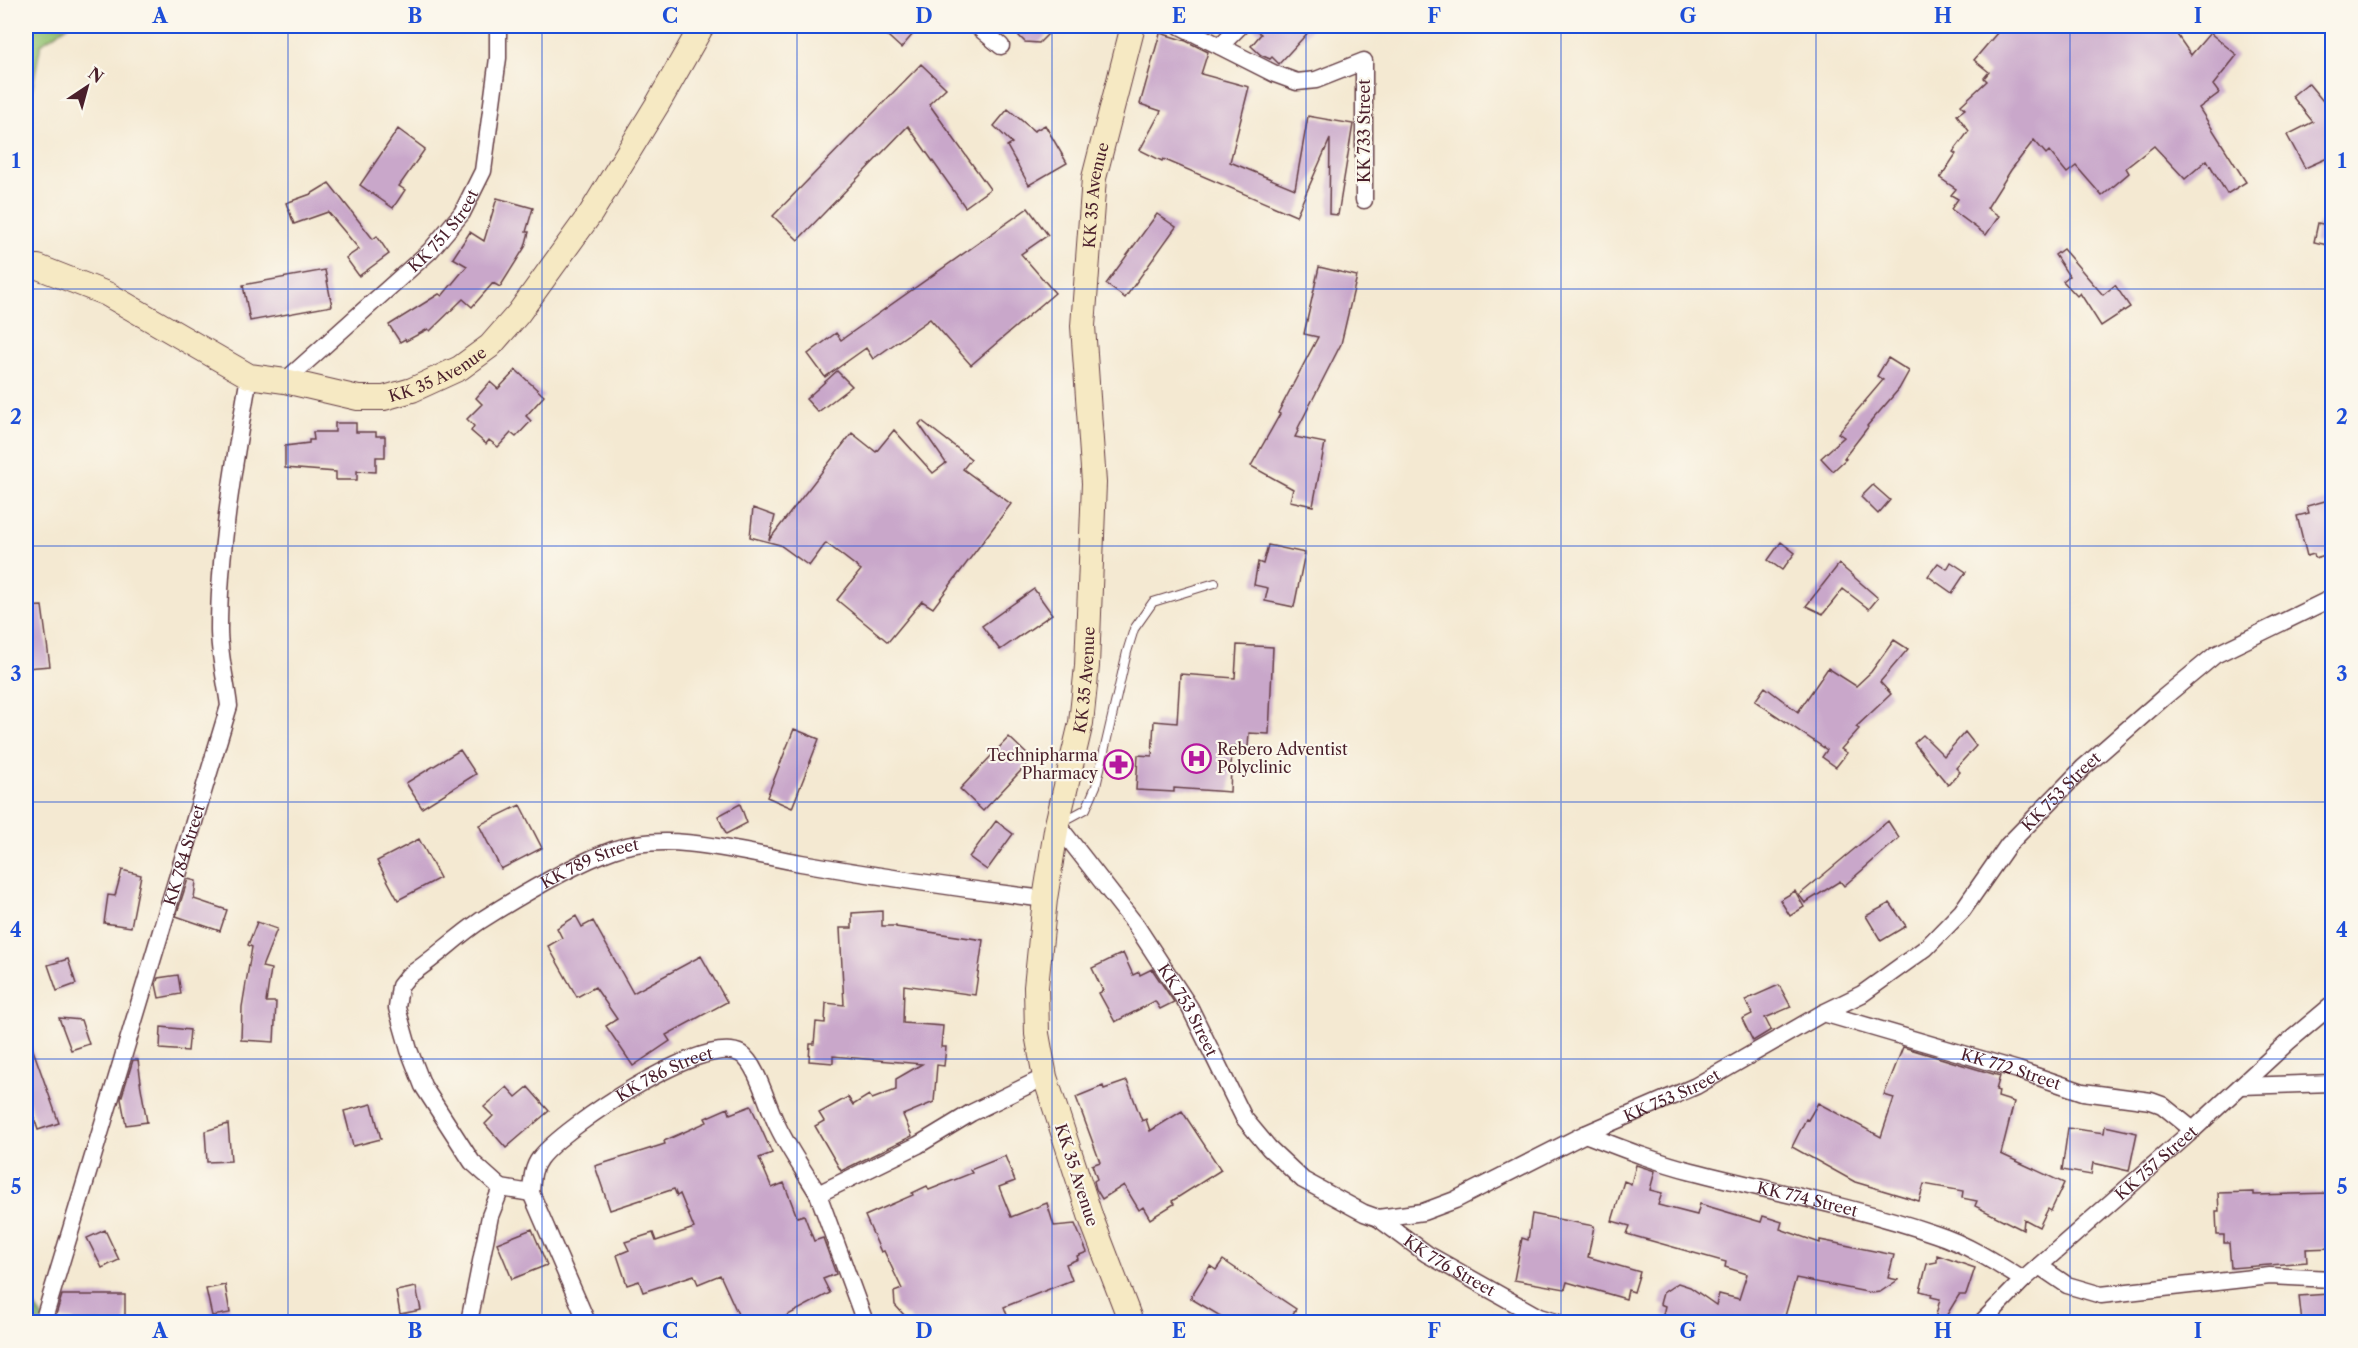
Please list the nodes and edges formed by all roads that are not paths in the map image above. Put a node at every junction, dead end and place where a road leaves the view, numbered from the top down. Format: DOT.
graph roads {
  1 [pos="498,26"];
  2 [pos="702,26"];
  3 [pos="977,26"];
  4 [pos="1133,26"];
  5 [pos="1180,26"];
  6 [pos="1240,26"];
  7 [pos="1001,46"];
  8 [pos="1220,46"];
  9 [pos="1364,200"];
  10 [pos="26,268"];
  11 [pos="249,376"];
  12 [pos="285,381"];
  13 [pos="1215,583"];
  14 [pos="2332,598"];
  15 [pos="1057,824"];
  16 [pos="1045,899"];
  17 [pos="2332,1005"];
  18 [pos="1823,1013"];
  19 [pos="1045,1077"];
  20 [pos="2332,1083"];
  21 [pos="2241,1086"];
  22 [pos="2193,1130"];
  23 [pos="1586,1134"];
  24 [pos="501,1188"];
  25 [pos="531,1193"];
  26 [pos="818,1194"];
  27 [pos="1378,1218"];
  28 [pos="2038,1266"];
  29 [pos="2332,1279"];
  30 [pos="2023,1280"];
  31 [pos="43,1323"];
  32 [pos="469,1323"];
  33 [pos="587,1323"];
  34 [pos="865,1323"];
  35 [pos="1131,1323"];
  36 [pos="1556,1323"];
  37 [pos="1982,1323"];
  1 -- 12 [label="street, KK 751 Street"];
  2 -- 12 [label="main road, KK 35 Avenue"];
  3 -- 7 [label="street"];
  4 -- 15 [label="main road, KK 35 Avenue"];
  5 -- 8 [label="street"];
  6 -- 8 [label="street"];
  8 -- 9 [label="street, KK 733 Street"];
  10 -- 11 [label="main road, KK 35 Avenue"];
  11 -- 12 [label="main road, KK 35 Avenue"];
  11 -- 31 [label="street, KK 784 Street"];
  13 -- 15 [label="lane"];
  14 -- 18 [label="street, KK 753 Street"];
  15 -- 16 [label="main road, KK 35 Avenue"];
  15 -- 27 [label="street, KK 753 Street"];
  16 -- 19 [label="main road, KK 35 Avenue"];
  16 -- 24 [label="street, KK 789 Street"];
  17 -- 21 [label="street, KK 757 Street"];
  18 -- 22 [label="street, KK 772 Street"];
  18 -- 23 [label="street, KK 753 Street"];
  19 -- 26 [label="street"];
  19 -- 35 [label="main road, KK 35 Avenue"];
  20 -- 21 [label="street"];
  21 -- 22 [label="street, KK 757 Street"];
  22 -- 28 [label="street, KK 757 Street"];
  23 -- 27 [label="street, KK 753 Street"];
  23 -- 30 [label="street, KK 774 Street"];
  24 -- 25 [label="street"];
  24 -- 32 [label="street"];
  25 -- 26 [label="street, KK 786 Street"];
  25 -- 33 [label="street"];
  26 -- 34 [label="street, KK 786 Street"];
  27 -- 36 [label="street, KK 776 Street"];
  28 -- 29 [label="street"];
  28 -- 30 [label="street, KK 757 Street"];
  30 -- 37 [label="street, KK 757 Street"];
}
